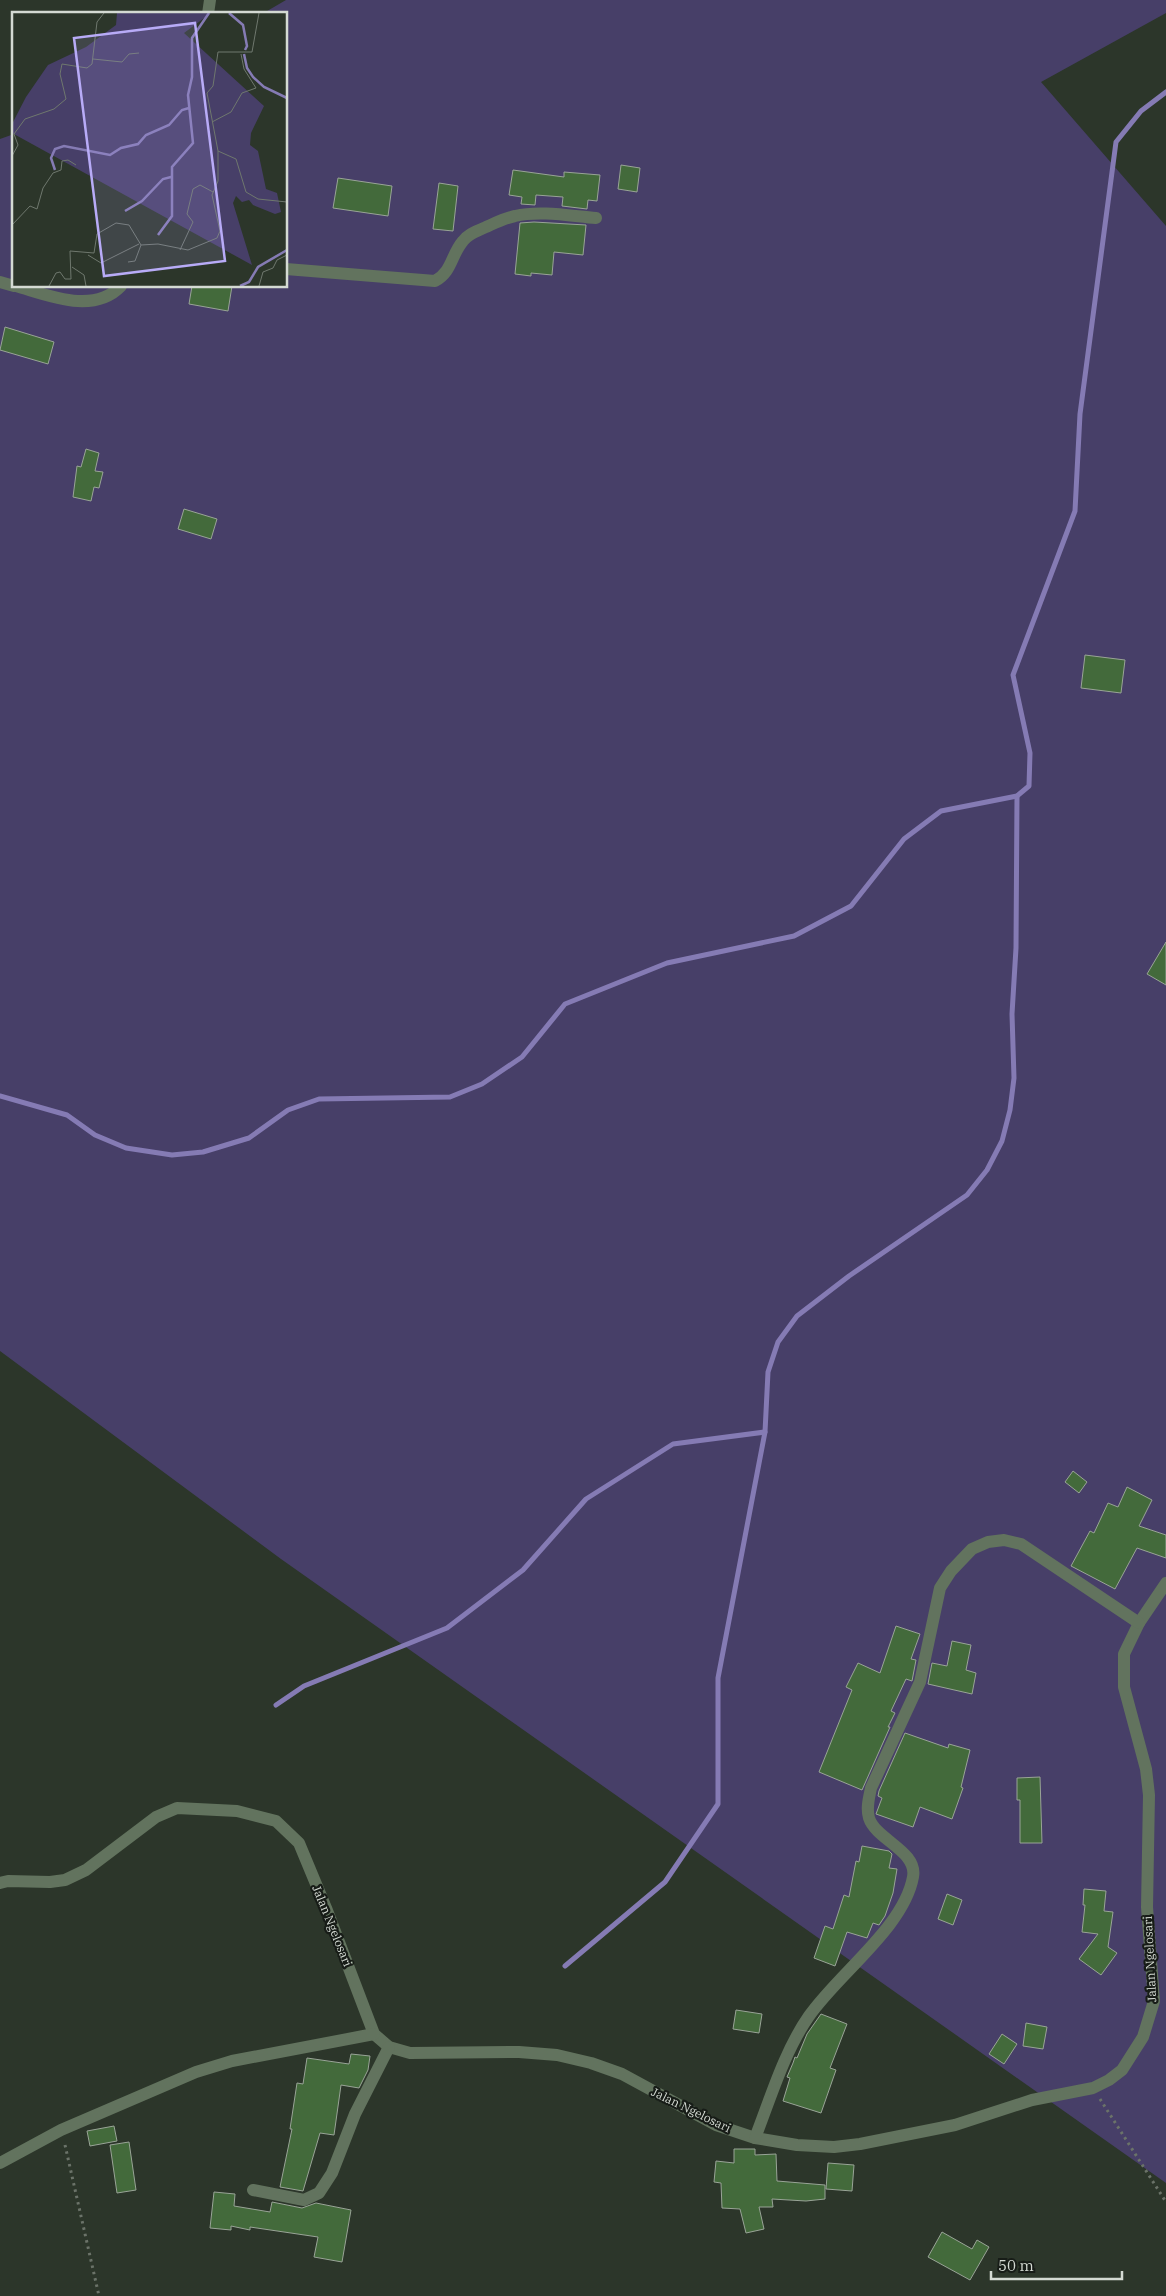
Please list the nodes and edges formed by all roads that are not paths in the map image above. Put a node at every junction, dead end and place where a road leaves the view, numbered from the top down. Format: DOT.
graph roads {
  1 [pos="596,218"];
  2 [pos="288,269"];
  3 [pos="23,288"];
  4 [pos="118,288"];
  5 [pos="1166,1583"];
  6 [pos="1139,1623"];
  7 [pos="0,1883"];
  8 [pos="374,2034"];
  9 [pos="390,2047"];
  10 [pos="755,2138"];
  11 [pos="0,2163"];
  12 [pos="252,2190"];
  1 -- 2 [label="street"];
  3 -- 4 [label="street"];
  5 -- 6 [label="street, Jalan Ngelosari"];
  6 -- 10 [label="street, Jalan Ngelosari"];
  6 -- 10 [label="street"];
  7 -- 8 [label="street, Jalan Ngelosari"];
  8 -- 9 [label="street, Jalan Ngelosari"];
  8 -- 11 [label="street"];
  9 -- 10 [label="street, Jalan Ngelosari"];
  9 -- 12 [label="street"];
}
